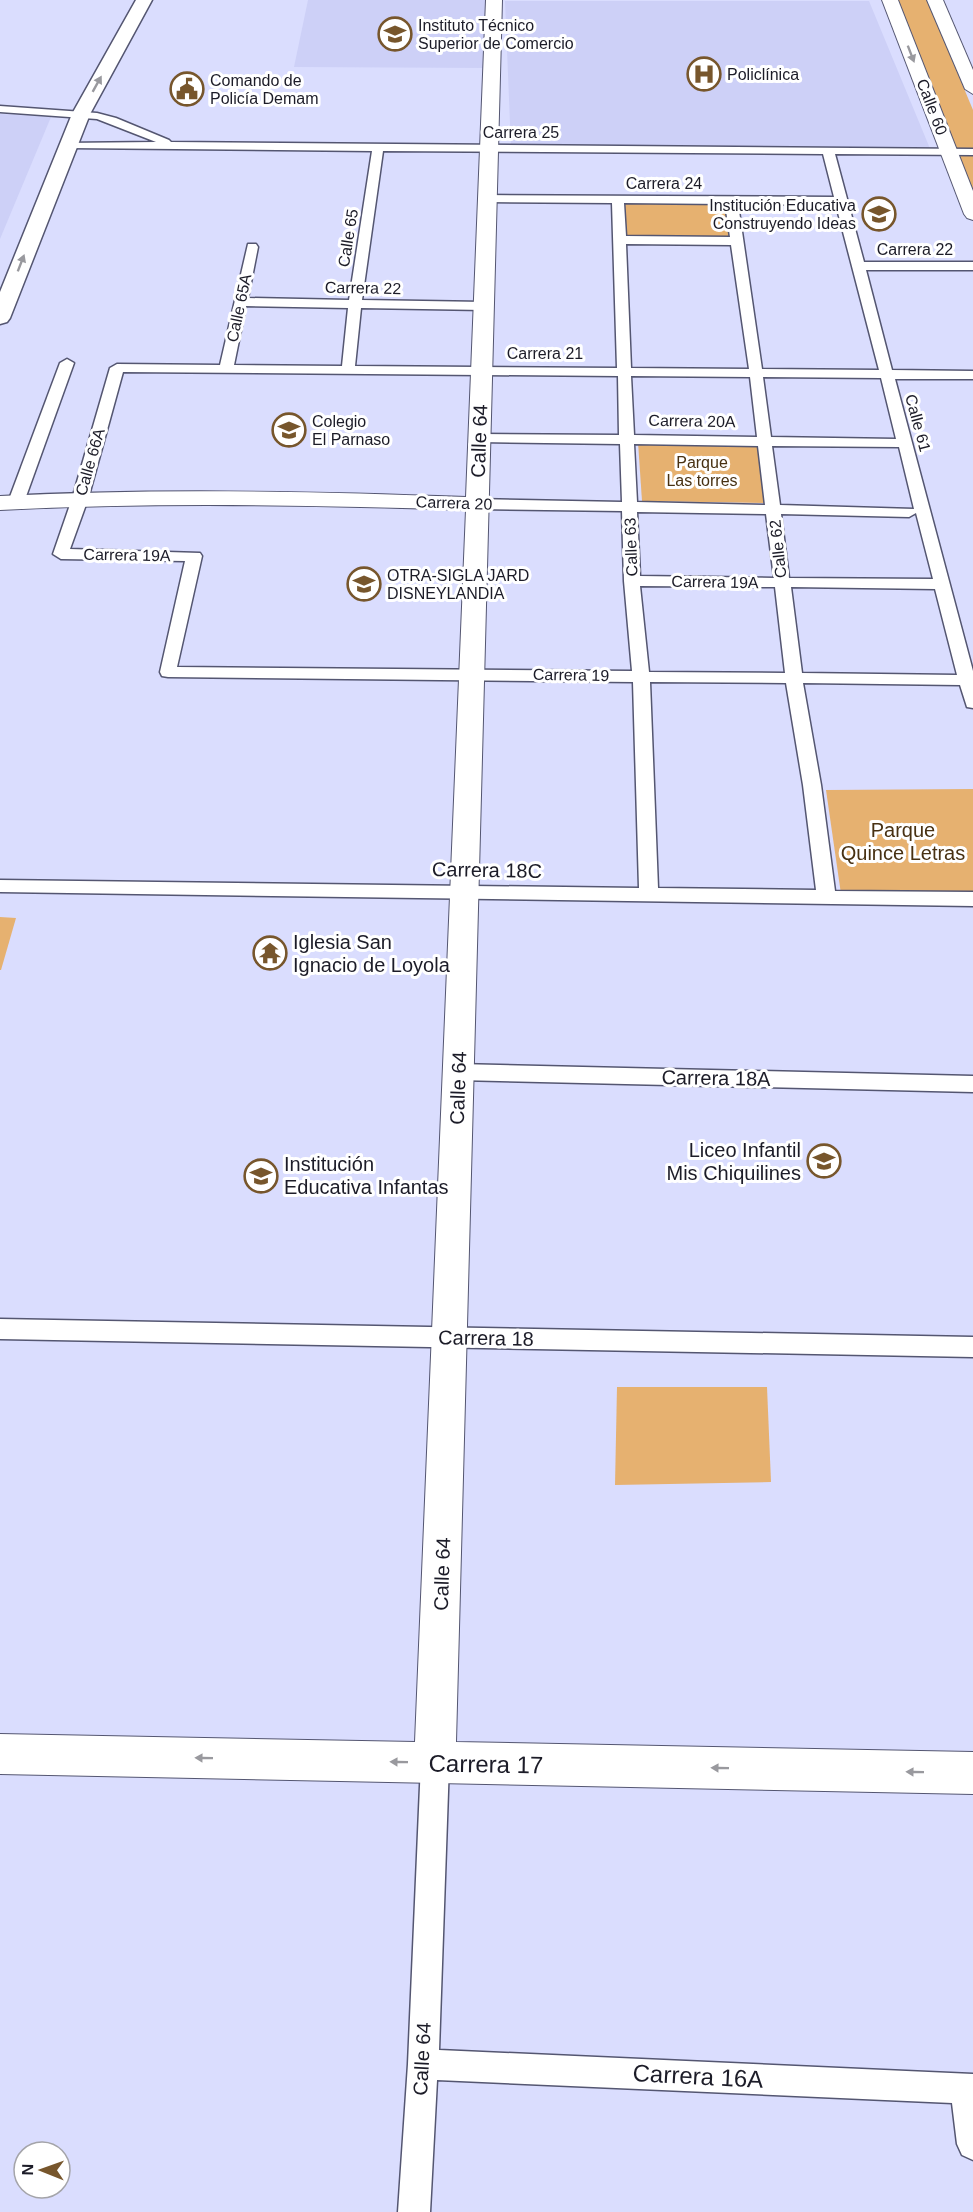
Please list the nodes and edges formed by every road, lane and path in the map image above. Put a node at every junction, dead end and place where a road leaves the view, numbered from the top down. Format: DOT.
graph roads {
  1 [pos="128,0"];
  2 [pos="144,0"];
  3 [pos="494,0"];
  4 [pos="890,0"];
  5 [pos="934,0"];
  6 [pos="973,89"];
  7 [pos="0,109"];
  8 [pos="72,113"];
  9 [pos="68,145"];
  10 [pos="174,146"];
  11 [pos="378,148"];
  12 [pos="489,149"];
  13 [pos="828,152"];
  14 [pos="950,152"];
  15 [pos="973,152"];
  16 [pos="31,191"];
  17 [pos="488,198"];
  18 [pos="618,199"];
  19 [pos="730,200"];
  20 [pos="841,201"];
  21 [pos="973,214"];
  22 [pos="620,240"];
  23 [pos="736,241"];
  24 [pos="252,247"];
  25 [pos="858,266"];
  26 [pos="973,266"];
  27 [pos="241,303"];
  28 [pos="355,304"];
  29 [pos="484,306"];
  30 [pos="0,318"];
  31 [pos="67,363"];
  32 [pos="117,368"];
  33 [pos="226,369"];
  34 [pos="348,370"];
  35 [pos="482,371"];
  36 [pos="622,372"];
  37 [pos="756,373"];
  38 [pos="886,374"];
  39 [pos="973,375"];
  40 [pos="480,438"];
  41 [pos="627,438"];
  42 [pos="763,440"];
  43 [pos="904,443"];
  44 [pos="80,499"];
  45 [pos="8,502"];
  46 [pos="477,504"];
  47 [pos="629,507"];
  48 [pos="774,510"];
  49 [pos="909,512"];
  50 [pos="61,554"];
  51 [pos="632,581"];
  52 [pos="781,583"];
  53 [pos="942,584"];
  54 [pos="168,672"];
  55 [pos="472,673"];
  56 [pos="641,676"];
  57 [pos="794,678"];
  58 [pos="970,680"];
  59 [pos="973,703"];
  60 [pos="0,886"];
  61 [pos="464,892"];
  62 [pos="649,895"];
  63 [pos="826,897"];
  64 [pos="973,899"];
  65 [pos="458,1072"];
  66 [pos="973,1084"];
  67 [pos="0,1329"];
  68 [pos="449,1338"];
  69 [pos="973,1347"];
  70 [pos="0,1754"];
  71 [pos="435,1763"];
  72 [pos="973,1773"];
  73 [pos="423,2064"];
  74 [pos="969,2089"];
  75 [pos="973,2144"];
  76 [pos="414,2212"];
  1 -- 8 [label="main road"];
  8 -- 2 [label="main road, one-way"];
  3 -- 12 [label="street, Calle 64"];
  4 -- 14 [label="street, Calle 60, one-way"];
  5 -- 6 [label="street"];
  7 -- 8 [label="street"];
  8 -- 9 [label="main road"];
  8 -- 10 [label="street"];
  8 -- 16 [label="main road"];
  9 -- 10 [label="street, Carrera 25"];
  30 -- 9 [label="main road, one-way"];
  10 -- 11 [label="street, Carrera 25"];
  11 -- 12 [label="street, Carrera 25"];
  11 -- 28 [label="street, Calle 65"];
  12 -- 13 [label="street, Carrera 25"];
  12 -- 17 [label="street, Calle 64"];
  13 -- 14 [label="street, Carrera 25"];
  13 -- 20 [label="street, Calle 61"];
  14 -- 15 [label="street, Carrera 25"];
  14 -- 21 [label="street, Calle 60"];
  17 -- 18 [label="street, Carrera 24"];
  17 -- 29 [label="street, Calle 64"];
  18 -- 19 [label="street, Carrera 24"];
  18 -- 22 [label="street, Calle 63"];
  19 -- 20 [label="street, Carrera 24"];
  19 -- 23 [label="street, Calle 62"];
  20 -- 25 [label="street, Calle 61"];
  22 -- 23 [label="street"];
  22 -- 36 [label="street, Calle 63"];
  23 -- 37 [label="street, Calle 62"];
  24 -- 27 [label="street, Calle 65A"];
  25 -- 26 [label="street, Carrera 22"];
  25 -- 38 [label="street, Calle 61"];
  27 -- 28 [label="street, Carrera 22"];
  27 -- 33 [label="street, Calle 65A"];
  28 -- 29 [label="street, Carrera 22"];
  28 -- 34 [label="street, Calle 65"];
  29 -- 35 [label="street, Calle 64"];
  31 -- 45 [label="street"];
  32 -- 33 [label="street, Carrera 21"];
  32 -- 44 [label="street, Calle 66A"];
  33 -- 34 [label="street, Carrera 21"];
  34 -- 35 [label="street, Carrera 21"];
  35 -- 36 [label="street, Carrera 21"];
  35 -- 40 [label="street, Calle 64"];
  36 -- 37 [label="street, Carrera 21"];
  36 -- 41 [label="street, Calle 63"];
  37 -- 38 [label="street, Carrera 21"];
  37 -- 42 [label="street, Calle 62"];
  38 -- 39 [label="street, Carrera 21"];
  38 -- 43 [label="street, Calle 61"];
  40 -- 41 [label="street, Carrera 20A"];
  40 -- 46 [label="street, Calle 64"];
  41 -- 42 [label="street, Carrera 20A"];
  41 -- 47 [label="street, Calle 63"];
  42 -- 43 [label="street, Carrera 20A"];
  42 -- 48 [label="street, Calle 62"];
  43 -- 53 [label="street, Calle 61"];
  44 -- 45 [label="street, Carrera 20"];
  44 -- 46 [label="street, Carrera 20"];
  44 -- 50 [label="street, Calle 66A"];
  46 -- 47 [label="street, Carrera 20"];
  46 -- 55 [label="street, Calle 64"];
  47 -- 48 [label="street, Carrera 20"];
  47 -- 51 [label="street, Calle 63"];
  48 -- 49 [label="street, Carrera 20"];
  48 -- 52 [label="street, Calle 62"];
  50 -- 54 [label="street, Carrera 19A"];
  51 -- 52 [label="street, Carrera 19A"];
  51 -- 56 [label="street, Calle 63"];
  52 -- 53 [label="street, Carrera 19A"];
  52 -- 57 [label="street, Calle 62"];
  53 -- 58 [label="street, Calle 61"];
  54 -- 55 [label="street, Carrera 19"];
  55 -- 56 [label="street, Carrera 19"];
  55 -- 61 [label="street, Calle 64"];
  56 -- 57 [label="street, Carrera 19"];
  56 -- 62 [label="street, Calle 63"];
  57 -- 58 [label="street, Carrera 19"];
  57 -- 63 [label="street, Calle 62"];
  58 -- 59 [label="street, Calle 61"];
  60 -- 61 [label="street, Carrera 18C"];
  61 -- 62 [label="street, Carrera 18C"];
  61 -- 65 [label="street, Calle 64"];
  62 -- 63 [label="street, Carrera 18C"];
  63 -- 64 [label="street, Carrera 18C"];
  65 -- 66 [label="street, Carrera 18A"];
  65 -- 68 [label="street, Calle 64"];
  67 -- 68 [label="street, Carrera 18"];
  68 -- 69 [label="street, Carrera 18"];
  68 -- 71 [label="street, Calle 64"];
  71 -- 70 [label="street, Carrera 17, one-way"];
  72 -- 71 [label="street, Carrera 17, one-way"];
  71 -- 73 [label="street, Calle 64"];
  73 -- 74 [label="street, Carrera 16A"];
  73 -- 76 [label="street, Calle 64"];
  74 -- 75 [label="street"];
}
